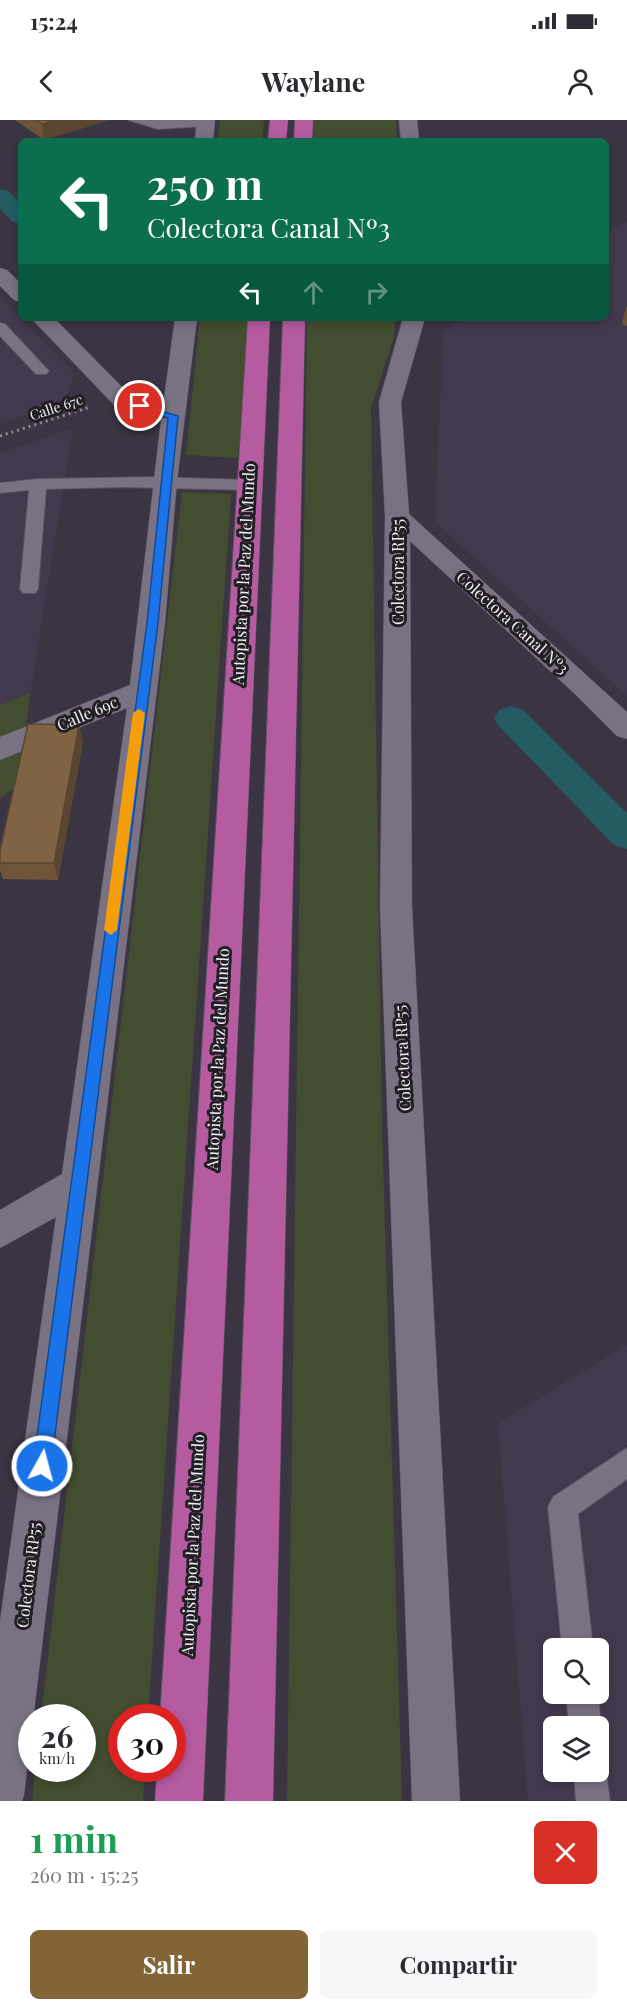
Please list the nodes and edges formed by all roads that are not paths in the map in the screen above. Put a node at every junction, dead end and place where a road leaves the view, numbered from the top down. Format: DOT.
graph roads {
  1 [pos="134,120"];
  2 [pos="279,120"];
  3 [pos="304,120"];
  4 [pos="408,120"];
  5 [pos="206,121"];
  6 [pos="204,138"];
  7 [pos="278,138"];
  8 [pos="303,138"];
  9 [pos="410,138"];
  10 [pos="0,274"];
  11 [pos="18,293"];
  12 [pos="45,321"];
  13 [pos="186,321"];
  14 [pos="259,321"];
  15 [pos="294,321"];
  16 [pos="413,321"];
  17 [pos="0,327"];
  18 [pos="41,371"];
  19 [pos="173,416"];
  20 [pos="165,481"];
  21 [pos="38,484"];
  22 [pos="248,485"];
  23 [pos="0,488"];
  24 [pos="398,516"];
  25 [pos="29,589"];
  26 [pos="142,691"];
  27 [pos="627,729"];
  28 [pos="0,749"];
  29 [pos="78,1184"];
  30 [pos="0,1230"];
  31 [pos="627,1462"];
  32 [pos="576,1638"];
  33 [pos="591,1782"];
  34 [pos="0,1796"];
  35 [pos="178,1801"];
  36 [pos="249,1801"];
  37 [pos="436,1801"];
  38 [pos="593,1801"];
  1 -- 5 [label="lane"];
  2 -- 7 [label="highway"];
  3 -- 8 [label="highway"];
  4 -- 9 [label="street"];
  5 -- 6 [label="street"];
  10 -- 11 [label="street"];
  12 -- 19 [label="street"];
  13 -- 19 [label="street, Colectora RP55"];
  14 -- 22 [label="highway, Autopista por la Paz del Mundo"];
  15 -- 36 [label="highway"];
  16 -- 24 [label="street, Colectora RP55"];
  17 -- 18 [label="lane"];
  19 -- 20 [label="street, Colectora RP55"];
  20 -- 21 [label="lane"];
  20 -- 22 [label="lane"];
  20 -- 26 [label="street, Colectora RP55"];
  21 -- 23 [label="lane"];
  21 -- 25 [label="lane"];
  22 -- 35 [label="highway, Autopista por la Paz del Mundo"];
  24 -- 27 [label="street, Colectora Canal Nº3"];
  24 -- 37 [label="street, Colectora RP55"];
  26 -- 28 [label="street, Calle 69c"];
  26 -- 29 [label="street, Colectora RP55"];
  29 -- 30 [label="street"];
  29 -- 34 [label="street, Colectora RP55"];
  31 -- 32 [label="lane"];
  33 -- 38 [label="lane"];
}
